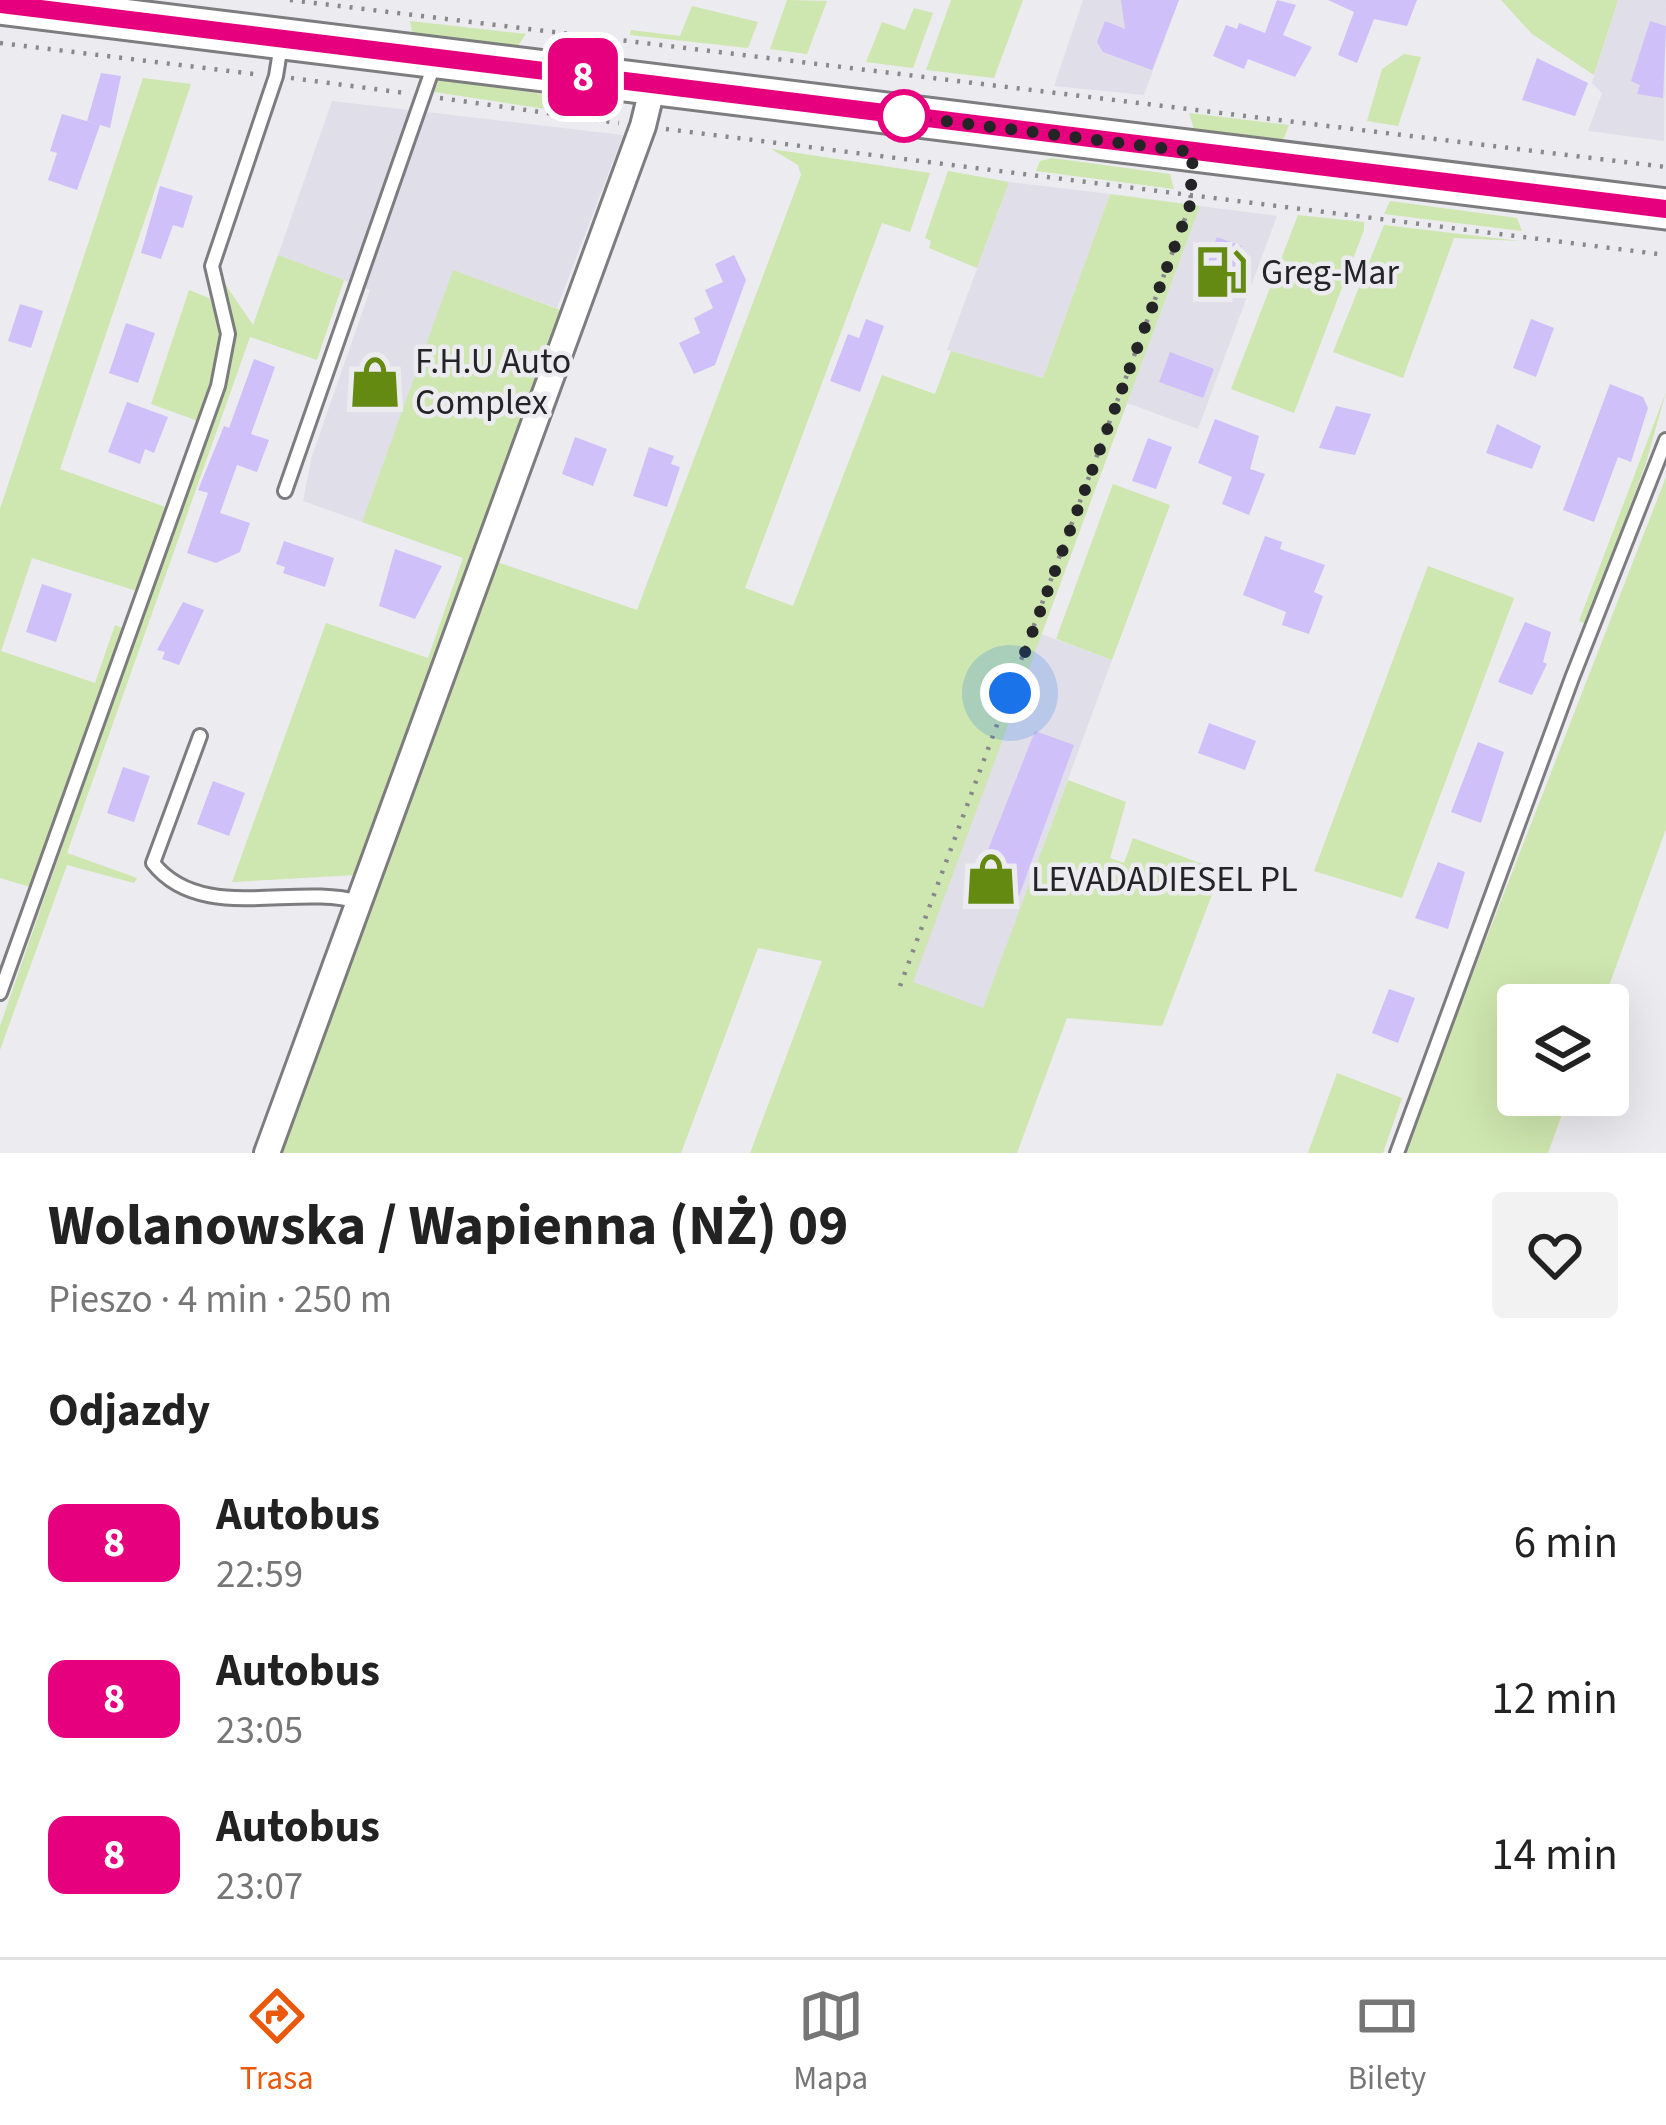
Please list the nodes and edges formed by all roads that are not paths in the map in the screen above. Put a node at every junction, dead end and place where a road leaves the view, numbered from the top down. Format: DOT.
graph roads {
  1 [pos="0,4"];
  2 [pos="279,58"];
  3 [pos="430,76"];
  4 [pos="653,85"];
  5 [pos="1666,209"];
  6 [pos="1666,440"];
  7 [pos="285,491"];
  8 [pos="200,736"];
  9 [pos="358,902"];
  10 [pos="0,993"];
  11 [pos="267,1153"];
  12 [pos="1397,1153"];
  1 -- 2 [label="main road"];
  2 -- 3 [label="main road"];
  2 -- 10 [label="lane"];
  3 -- 4 [label="main road"];
  3 -- 7 [label="lane"];
  4 -- 5 [label="main road"];
  4 -- 9 [label="street"];
  6 -- 12 [label="lane"];
  8 -- 9 [label="lane"];
  9 -- 11 [label="street"];
}
